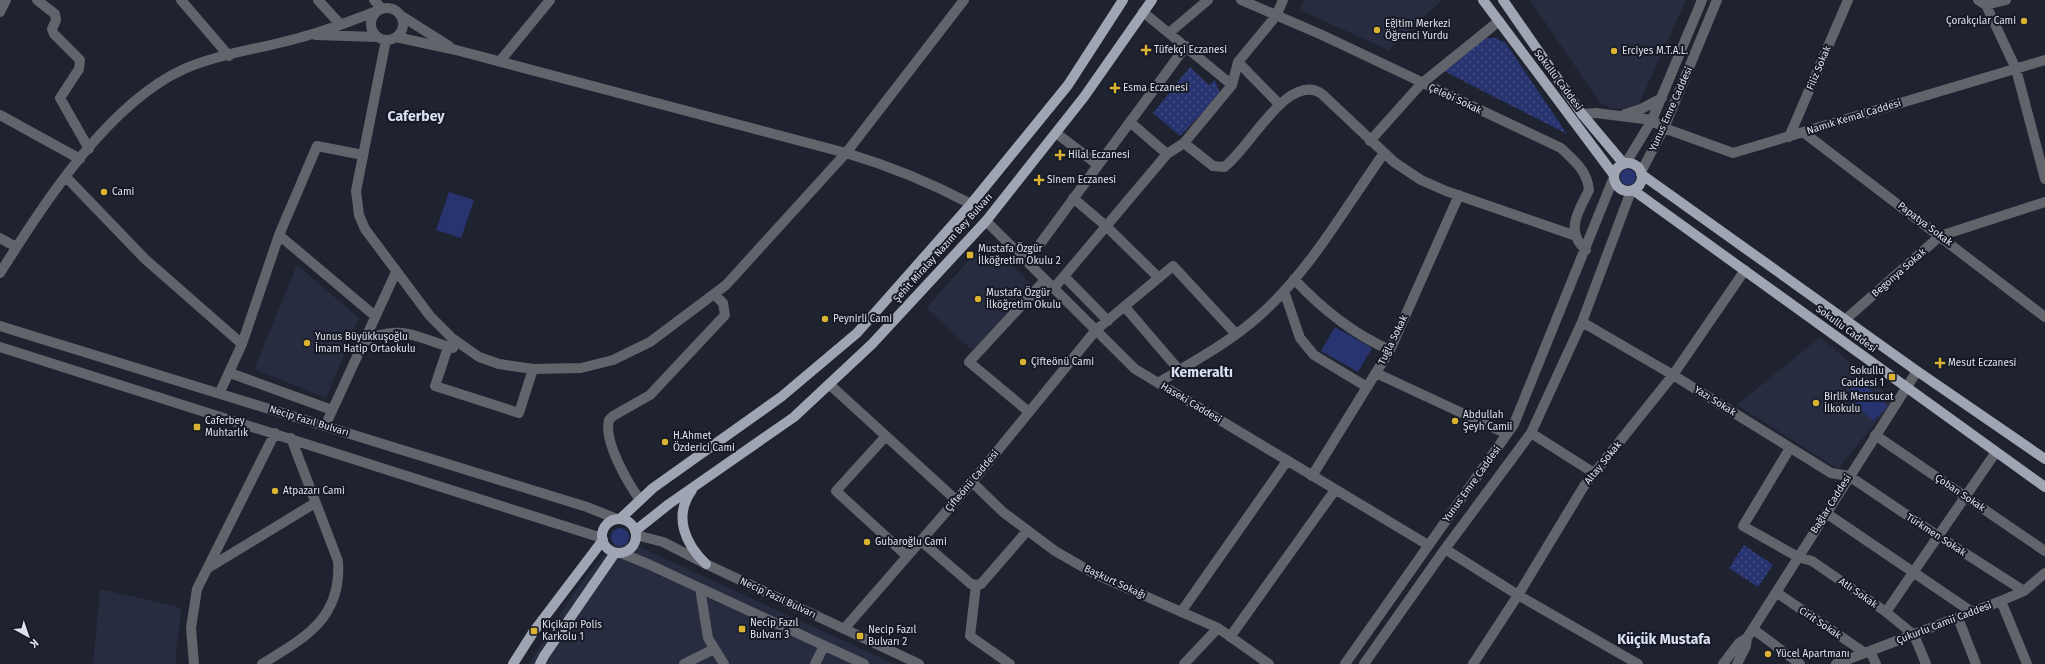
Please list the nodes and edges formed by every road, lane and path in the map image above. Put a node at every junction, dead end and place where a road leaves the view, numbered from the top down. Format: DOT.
graph roads {
  1 [pos="6,0"];
  2 [pos="37,0"];
  3 [pos="181,0"];
  4 [pos="318,0"];
  5 [pos="374,0"];
  6 [pos="550,0"];
  7 [pos="964,0"];
  8 [pos="1123,0"];
  9 [pos="1152,0"];
  10 [pos="1208,0"];
  11 [pos="1241,0"];
  12 [pos="1284,0"];
  13 [pos="1483,0"];
  14 [pos="1503,0"];
  15 [pos="1702,0"];
  16 [pos="1717,0"];
  17 [pos="1848,0"];
  18 [pos="2006,0"];
  19 [pos="1982,2"];
  20 [pos="383,7"];
  21 [pos="0,12"];
  22 [pos="1143,12"];
  23 [pos="400,15"];
  24 [pos="1276,16"];
  25 [pos="1499,21"];
  26 [pos="340,24"];
  27 [pos="1170,33"];
  28 [pos="310,35"];
  29 [pos="386,38"];
  30 [pos="1186,46"];
  31 [pos="456,50"];
  32 [pos="229,56"];
  33 [pos="2045,60"];
  34 [pos="500,61"];
  35 [pos="1238,62"];
  36 [pos="2016,68"];
  37 [pos="1421,84"];
  38 [pos="1232,85"];
  39 [pos="1662,98"];
  40 [pos="1280,104"];
  41 [pos="1582,114"];
  42 [pos="0,115"];
  43 [pos="1620,116"];
  44 [pos="1652,120"];
  45 [pos="1130,122"];
  46 [pos="1664,128"];
  47 [pos="1804,132"];
  48 [pos="1056,133"];
  49 [pos="1790,137"];
  50 [pos="1370,141"];
  51 [pos="1184,143"];
  52 [pos="89,149"];
  53 [pos="846,153"];
  54 [pos="1384,153"];
  55 [pos="1167,154"];
  56 [pos="363,155"];
  57 [pos="80,159"];
  58 [pos="1625,164"];
  59 [pos="1098,165"];
  60 [pos="1641,173"];
  61 [pos="1614,176"];
  62 [pos="66,177"];
  63 [pos="2045,179"];
  64 [pos="1632,190"];
  65 [pos="1459,195"];
  66 [pos="1073,198"];
  67 [pos="2045,202"];
  68 [pos="971,204"];
  69 [pos="986,221"];
  70 [pos="1106,226"];
  71 [pos="279,235"];
  72 [pos="1576,236"];
  73 [pos="1940,236"];
  74 [pos="0,238"];
  75 [pos="1040,244"];
  76 [pos="16,247"];
  77 [pos="1586,250"];
  78 [pos="1745,270"];
  79 [pos="396,272"];
  80 [pos="0,273"];
  81 [pos="1064,276"];
  82 [pos="1159,278"];
  83 [pos="1045,280"];
  84 [pos="1294,280"];
  85 [pos="1054,288"];
  86 [pos="1284,291"];
  87 [pos="714,294"];
  88 [pos="1125,307"];
  89 [pos="375,316"];
  90 [pos="2044,316"];
  91 [pos="1846,319"];
  92 [pos="1108,321"];
  93 [pos="1582,322"];
  94 [pos="0,326"];
  95 [pos="1096,330"];
  96 [pos="1236,334"];
  97 [pos="364,342"];
  98 [pos="242,344"];
  99 [pos="0,347"];
  100 [pos="448,347"];
  101 [pos="1390,350"];
  102 [pos="470,352"];
  103 [pos="533,369"];
  104 [pos="1179,370"];
  105 [pos="1917,371"];
  106 [pos="230,373"];
  107 [pos="1376,373"];
  108 [pos="1673,375"];
  109 [pos="1158,383"];
  110 [pos="829,384"];
  111 [pos="1367,387"];
  112 [pos="1906,387"];
  113 [pos="220,392"];
  114 [pos="332,410"];
  115 [pos="1029,412"];
  116 [pos="325,426"];
  117 [pos="275,433"];
  118 [pos="1508,434"];
  119 [pos="1531,434"];
  120 [pos="1875,435"];
  121 [pos="886,436"];
  122 [pos="291,438"];
  123 [pos="1790,448"];
  124 [pos="1996,452"];
  125 [pos="2044,457"];
  126 [pos="1287,461"];
  127 [pos="1594,473"];
  128 [pos="1312,476"];
  129 [pos="1849,476"];
  130 [pos="972,482"];
  131 [pos="696,485"];
  132 [pos="2045,487"];
  133 [pos="1335,490"];
  134 [pos="1966,496"];
  135 [pos="640,500"];
  136 [pos="956,500"];
  137 [pos="315,503"];
  138 [pos="1826,513"];
  139 [pos="619,519"];
  140 [pos="1027,531"];
  141 [pos="636,533"];
  142 [pos="1938,536"];
  143 [pos="602,539"];
  144 [pos="921,541"];
  145 [pos="1428,545"];
  146 [pos="1445,549"];
  147 [pos="2045,551"];
  148 [pos="618,553"];
  149 [pos="907,556"];
  150 [pos="1798,557"];
  151 [pos="706,564"];
  152 [pos="207,568"];
  153 [pos="1913,573"];
  154 [pos="2044,575"];
  155 [pos="976,585"];
  156 [pos="700,588"];
  157 [pos="2024,591"];
  158 [pos="1776,592"];
  159 [pos="1518,595"];
  160 [pos="2001,601"];
  161 [pos="1181,612"];
  162 [pos="1886,612"];
  163 [pos="1972,612"];
  164 [pos="1958,618"];
  165 [pos="1218,628"];
  166 [pos="844,629"];
  167 [pos="1753,629"];
  168 [pos="1914,635"];
  169 [pos="1230,637"];
  170 [pos="1747,638"];
  171 [pos="824,646"];
  172 [pos="714,649"];
  173 [pos="1868,652"];
  174 [pos="194,664"];
  175 [pos="262,664"];
  176 [pos="513,664"];
  177 [pos="540,664"];
  178 [pos="684,664"];
  179 [pos="724,664"];
  180 [pos="815,664"];
  181 [pos="864,664"];
  182 [pos="919,664"];
  183 [pos="1010,664"];
  184 [pos="1184,664"];
  185 [pos="1269,664"];
  186 [pos="1346,664"];
  187 [pos="1364,664"];
  188 [pos="1473,664"];
  189 [pos="1638,664"];
  190 [pos="1723,664"];
  191 [pos="1737,664"];
  192 [pos="1800,664"];
  193 [pos="1836,664"];
  194 [pos="1876,664"];
  195 [pos="1926,664"];
  196 [pos="1976,664"];
  197 [pos="2027,664"];
  1 -- 21 [label="street"];
  2 -- 52 [label="street"];
  3 -- 32 [label="street"];
  4 -- 26 [label="street"];
  5 -- 20 [label="street"];
  6 -- 34 [label="street"];
  7 -- 53 [label="street"];
  8 -- 68 [label="main road, Şehit Miralay Nazım Bey Bulvarı"];
  9 -- 22 [label="main road, Şehit Miralay Nazım Bey Bulvarı"];
  10 -- 27 [label="street"];
  11 -- 24 [label="street, Çelebi Sokak"];
  12 -- 24 [label="street"];
  13 -- 25 [label="main road, Sokullu Caddesi"];
  14 -- 41 [label="main road, Sokullu Caddesi"];
  15 -- 39 [label="street, Yunus Emre Caddesi"];
  16 -- 46 [label="street, Yunus Emre Caddesi"];
  17 -- 49 [label="street, Filiz Sokak"];
  18 -- 19 [label="street"];
  19 -- 36 [label="street"];
  20 -- 23 [label="street"];
  20 -- 26 [label="street"];
  20 -- 29 [label="street"];
  22 -- 27 [label="street"];
  22 -- 48 [label="main road, Şehit Miralay Nazım Bey Bulvarı"];
  23 -- 29 [label="street"];
  23 -- 31 [label="street"];
  24 -- 35 [label="street"];
  24 -- 37 [label="street, Çelebi Sokak"];
  25 -- 37 [label="street"];
  25 -- 61 [label="main road, Sokullu Caddesi"];
  26 -- 28 [label="street"];
  27 -- 30 [label="street"];
  28 -- 29 [label="street"];
  28 -- 32 [label="street"];
  29 -- 31 [label="street"];
  29 -- 56 [label="street"];
  30 -- 38 [label="street"];
  30 -- 45 [label="street"];
  31 -- 34 [label="street"];
  32 -- 52 [label="street"];
  33 -- 36 [label="street, Namık Kemal Caddesi"];
  34 -- 53 [label="street"];
  35 -- 38 [label="street"];
  35 -- 40 [label="street"];
  36 -- 47 [label="street, Namık Kemal Caddesi"];
  36 -- 63 [label="street"];
  37 -- 50 [label="street"];
  37 -- 72 [label="street, Çelebi Sokak"];
  38 -- 51 [label="street"];
  39 -- 43 [label="street"];
  39 -- 44 [label="street, Yunus Emre Caddesi"];
  40 -- 50 [label="street"];
  40 -- 51 [label="street"];
  41 -- 43 [label="street"];
  41 -- 58 [label="main road, Sokullu Caddesi"];
  42 -- 57 [label="street"];
  43 -- 44 [label="street"];
  44 -- 46 [label="street, Namık Kemal Caddesi"];
  44 -- 58 [label="street, Yunus Emre Caddesi"];
  45 -- 55 [label="street"];
  45 -- 59 [label="street"];
  46 -- 49 [label="street, Namık Kemal Caddesi"];
  46 -- 60 [label="street, Yunus Emre Caddesi"];
  47 -- 49 [label="street, Namık Kemal Caddesi"];
  47 -- 73 [label="street, Papatya Sokak"];
  48 -- 59 [label="street"];
  48 -- 69 [label="main road, Şehit Miralay Nazım Bey Bulvarı"];
  50 -- 54 [label="street"];
  51 -- 55 [label="street"];
  52 -- 57 [label="street"];
  53 -- 68 [label="street"];
  53 -- 87 [label="street"];
  54 -- 65 [label="street"];
  54 -- 84 [label="street"];
  55 -- 70 [label="street"];
  56 -- 71 [label="street"];
  56 -- 79 [label="street"];
  57 -- 62 [label="street"];
  58 -- 60 [label="main road"];
  58 -- 61 [label="main road"];
  59 -- 66 [label="street"];
  60 -- 64 [label="main road"];
  60 -- 91 [label="main road, Sokullu Caddesi"];
  61 -- 64 [label="main road"];
  61 -- 77 [label="street, Yunus Emre Caddesi"];
  62 -- 76 [label="street"];
  62 -- 98 [label="street"];
  64 -- 78 [label="main road, Sokullu Caddesi"];
  64 -- 93 [label="street, Yunus Emre Caddesi"];
  65 -- 72 [label="street"];
  65 -- 101 [label="street, Tuğla Sokak"];
  66 -- 70 [label="street"];
  66 -- 75 [label="street"];
  67 -- 73 [label="street, Begonya Sokak"];
  68 -- 135 [label="main road, Şehit Miralay Nazım Bey Bulvarı"];
  69 -- 83 [label="street, Haseki Caddesi"];
  69 -- 110 [label="main road, Şehit Miralay Nazım Bey Bulvarı"];
  70 -- 81 [label="street"];
  70 -- 82 [label="street"];
  71 -- 89 [label="street"];
  71 -- 98 [label="street"];
  72 -- 77 [label="street"];
  73 -- 90 [label="street, Papatya Sokak"];
  73 -- 91 [label="street, Begonya Sokak"];
  74 -- 76 [label="street"];
  76 -- 80 [label="street"];
  77 -- 118 [label="street, Yunus Emre Caddesi"];
  78 -- 108 [label="street, Altay Sokak"];
  78 -- 112 [label="main road, Sokullu Caddesi"];
  79 -- 89 [label="street"];
  79 -- 102 [label="street"];
  81 -- 85 [label="street"];
  81 -- 92 [label="street"];
  82 -- 88 [label="street, Çifteönü Caddesi"];
  82 -- 96 [label="street, Çifteönü Caddesi"];
  83 -- 85 [label="street, Haseki Caddesi"];
  83 -- 115 [label="street"];
  84 -- 86 [label="street"];
  84 -- 101 [label="street"];
  85 -- 95 [label="street, Haseki Caddesi"];
  86 -- 96 [label="street"];
  86 -- 111 [label="street"];
  87 -- 103 [label="street"];
  87 -- 135 [label="street"];
  88 -- 92 [label="street, Çifteönü Caddesi"];
  88 -- 104 [label="street"];
  89 -- 97 [label="street"];
  91 -- 105 [label="main road, Sokullu Caddesi"];
  92 -- 95 [label="street, Çifteönü Caddesi"];
  93 -- 108 [label="street, Yazı Sokak"];
  93 -- 119 [label="street, Yunus Emre Caddesi"];
  94 -- 113 [label="street, Necip Fazıl Bulvarı"];
  95 -- 109 [label="street, Haseki Caddesi"];
  95 -- 115 [label="street, Çifteönü Caddesi"];
  96 -- 104 [label="street"];
  97 -- 100 [label="street"];
  97 -- 114 [label="street"];
  98 -- 106 [label="street"];
  99 -- 117 [label="street"];
  100 -- 102 [label="street"];
  100 -- 103 [label="street"];
  101 -- 107 [label="street, Tuğla Sokak"];
  102 -- 103 [label="street"];
  104 -- 109 [label="street"];
  105 -- 112 [label="street, Bağlar Caddesi"];
  105 -- 125 [label="main road, Sokullu Caddesi"];
  106 -- 113 [label="street"];
  106 -- 114 [label="street"];
  107 -- 111 [label="street, Tuğla Sokak"];
  107 -- 118 [label="street"];
  108 -- 123 [label="street, Yazı Sokak"];
  108 -- 127 [label="street, Altay Sokak"];
  109 -- 126 [label="street, Haseki Caddesi"];
  110 -- 121 [label="street"];
  110 -- 131 [label="main road, Şehit Miralay Nazım Bey Bulvarı"];
  111 -- 128 [label="street, Tuğla Sokak"];
  112 -- 120 [label="street, Bağlar Caddesi"];
  112 -- 124 [label="main road, Sokullu Caddesi"];
  113 -- 116 [label="street, Necip Fazıl Bulvarı"];
  114 -- 116 [label="street"];
  115 -- 130 [label="street, Çifteönü Caddesi"];
  116 -- 139 [label="street, Necip Fazıl Bulvarı"];
  117 -- 122 [label="street"];
  117 -- 152 [label="street"];
  118 -- 145 [label="street, Yunus Emre Caddesi"];
  119 -- 127 [label="street"];
  119 -- 146 [label="street, Yunus Emre Caddesi"];
  120 -- 129 [label="street, Bağlar Caddesi"];
  120 -- 134 [label="street, Çoban Sokak"];
  121 -- 136 [label="street"];
  121 -- 149 [label="street"];
  122 -- 137 [label="street"];
  122 -- 143 [label="street"];
  123 -- 129 [label="street, Yazı Sokak"];
  123 -- 150 [label="street, Atlı Sokak"];
  124 -- 132 [label="main road, Sokullu Caddesi"];
  124 -- 134 [label="street"];
  126 -- 128 [label="street, Haseki Caddesi"];
  126 -- 161 [label="street"];
  127 -- 159 [label="street, Altay Sokak"];
  128 -- 133 [label="street, Haseki Caddesi"];
  129 -- 138 [label="street, Bağlar Caddesi"];
  129 -- 142 [label="street, Türkmen Sokak"];
  130 -- 136 [label="street, Çifteönü Caddesi"];
  130 -- 140 [label="street, Başkurt Sokağı"];
  131 -- 141 [label="main road, Şehit Miralay Nazım Bey Bulvarı"];
  131 -- 151 [label="main road"];
  133 -- 145 [label="street, Haseki Caddesi"];
  133 -- 169 [label="street"];
  134 -- 142 [label="street"];
  134 -- 147 [label="street, Çoban Sokak"];
  135 -- 139 [label="main road, Şehit Miralay Nazım Bey Bulvarı"];
  136 -- 144 [label="street, Çifteönü Caddesi"];
  137 -- 152 [label="street"];
  137 -- 175 [label="street"];
  138 -- 150 [label="street, Bağlar Caddesi"];
  138 -- 153 [label="street"];
  139 -- 141 [label="main road"];
  139 -- 143 [label="main road"];
  140 -- 155 [label="street"];
  140 -- 161 [label="street, Başkurt Sokağı"];
  141 -- 148 [label="main road"];
  141 -- 151 [label="street, Necip Fazıl Bulvarı"];
  142 -- 153 [label="street"];
  142 -- 157 [label="street, Türkmen Sokak"];
  143 -- 148 [label="main road"];
  143 -- 176 [label="main road"];
  144 -- 149 [label="street, Çifteönü Caddesi"];
  144 -- 155 [label="street"];
  145 -- 186 [label="street, Yunus Emre Caddesi"];
  146 -- 159 [label="street"];
  146 -- 187 [label="street, Yunus Emre Caddesi"];
  148 -- 156 [label="street"];
  148 -- 177 [label="main road"];
  149 -- 166 [label="street, Çifteönü Caddesi"];
  150 -- 158 [label="street, Bağlar Caddesi"];
  150 -- 162 [label="street, Atlı Sokak"];
  151 -- 166 [label="street, Necip Fazıl Bulvarı"];
  152 -- 174 [label="street"];
  153 -- 162 [label="street"];
  153 -- 163 [label="street"];
  154 -- 157 [label="street, Çukurlu Camii Caddesi"];
  155 -- 183 [label="street"];
  156 -- 171 [label="street"];
  156 -- 172 [label="street"];
  157 -- 160 [label="street, Çukurlu Camii Caddesi"];
  158 -- 167 [label="street, Bağlar Caddesi"];
  158 -- 173 [label="street, Cirit Sokak"];
  159 -- 188 [label="street, Altay Sokak"];
  159 -- 189 [label="street"];
  160 -- 163 [label="street, Çukurlu Camii Caddesi"];
  160 -- 197 [label="street"];
  161 -- 165 [label="street, Başkurt Sokağı"];
  162 -- 168 [label="street, Atlı Sokak"];
  163 -- 164 [label="street, Çukurlu Camii Caddesi"];
  164 -- 168 [label="street, Çukurlu Camii Caddesi"];
  164 -- 196 [label="street"];
  165 -- 169 [label="street, Başkurt Sokağı"];
  165 -- 184 [label="street"];
  166 -- 182 [label="street, Necip Fazıl Bulvarı"];
  167 -- 170 [label="street, Bağlar Caddesi"];
  167 -- 192 [label="street"];
  168 -- 173 [label="street, Çukurlu Camii Caddesi"];
  168 -- 195 [label="street"];
  169 -- 185 [label="street, Başkurt Sokağı"];
  170 -- 190 [label="street, Bağlar Caddesi"];
  170 -- 191 [label="street, Bağlar Caddesi"];
  171 -- 180 [label="street"];
  171 -- 181 [label="street"];
  172 -- 178 [label="street"];
  172 -- 179 [label="street"];
  173 -- 193 [label="street, Çukurlu Camii Caddesi"];
  173 -- 194 [label="street"];
}
